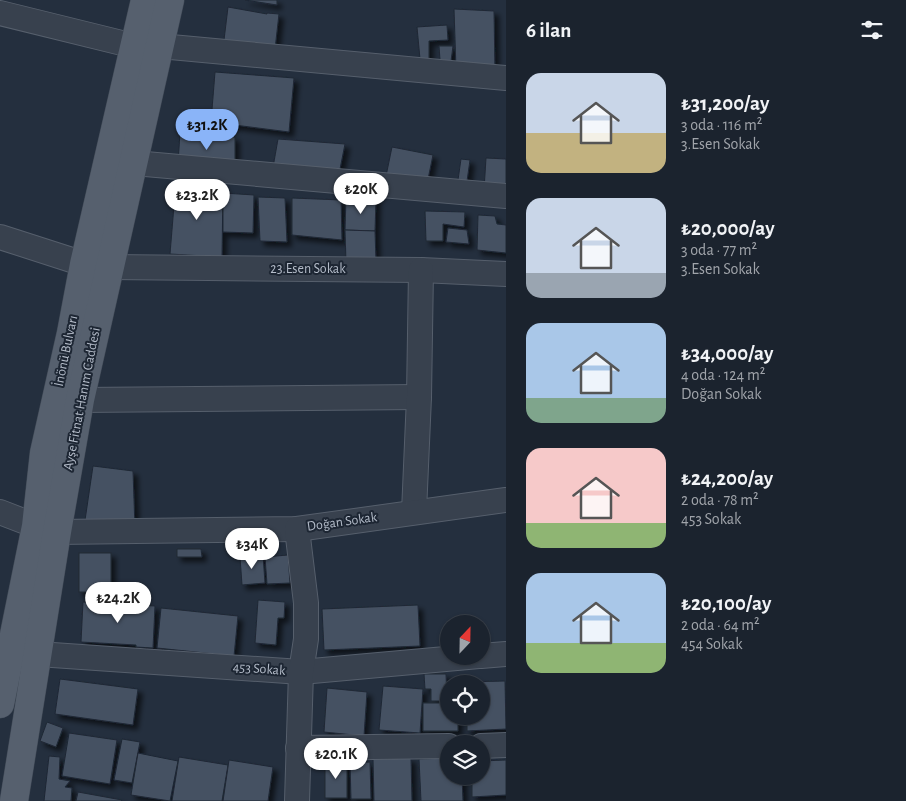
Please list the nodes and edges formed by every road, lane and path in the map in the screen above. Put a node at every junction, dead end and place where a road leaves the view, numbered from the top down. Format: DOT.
graph roads {
  1 [pos="145,0"];
  2 [pos="170,0"];
  3 [pos="0,13"];
  4 [pos="147,46"];
  5 [pos="506,78"];
  6 [pos="134,164"];
  7 [pos="506,196"];
  8 [pos="0,237"];
  9 [pos="97,266"];
  10 [pos="421,270"];
  11 [pos="506,274"];
  12 [pos="420,397"];
  13 [pos="80,400"];
  14 [pos="506,500"];
  15 [pos="0,512"];
  16 [pos="414,512"];
  17 [pos="47,529"];
  18 [pos="297,529"];
  19 [pos="38,654"];
  20 [pos="506,654"];
  21 [pos="490,655"];
  22 [pos="440,660"];
  23 [pos="301,672"];
  24 [pos="0,704"];
  25 [pos="506,745"];
  26 [pos="440,746"];
  27 [pos="490,746"];
  28 [pos="298,748"];
  29 [pos="14,801"];
  30 [pos="297,801"];
  1 -- 4 [label="main road, İnönü Bulvarı"];
  2 -- 4 [label="main road, Ayşe Fitnat Hanım Caddesi"];
  3 -- 4 [label="street"];
  4 -- 5 [label="street"];
  4 -- 6 [label="main road, Ayşe Fitnat Hanım Caddesi"];
  4 -- 9 [label="main road, İnönü Bulvarı"];
  6 -- 7 [label="street"];
  6 -- 9 [label="main road, Ayşe Fitnat Hanım Caddesi"];
  8 -- 9 [label="street, 23.Esen Sokak"];
  9 -- 10 [label="street, 23.Esen Sokak"];
  9 -- 13 [label="main road, Ayşe Fitnat Hanım Caddesi"];
  9 -- 17 [label="main road, İnönü Bulvarı"];
  10 -- 11 [label="street, 23.Esen Sokak"];
  10 -- 12 [label="street"];
  12 -- 13 [label="street"];
  12 -- 16 [label="street"];
  13 -- 17 [label="main road, Ayşe Fitnat Hanım Caddesi"];
  14 -- 16 [label="street, Doğan Sokak"];
  15 -- 17 [label="street"];
  16 -- 18 [label="street, Doğan Sokak"];
  17 -- 18 [label="street, Doğan Sokak"];
  17 -- 19 [label="main road, Ayşe Fitnat Hanım Caddesi"];
  17 -- 24 [label="main road, İnönü Bulvarı"];
  18 -- 23 [label="street"];
  19 -- 23 [label="street, 453 Sokak"];
  19 -- 29 [label="main road, Ayşe Fitnat Hanım Caddesi"];
  20 -- 21 [label="street, 453 Sokak"];
  22 -- 23 [label="street, 453 Sokak"];
  23 -- 28 [label="street"];
  25 -- 27 [label="street"];
  26 -- 28 [label="street"];
  28 -- 30 [label="street"];
}
